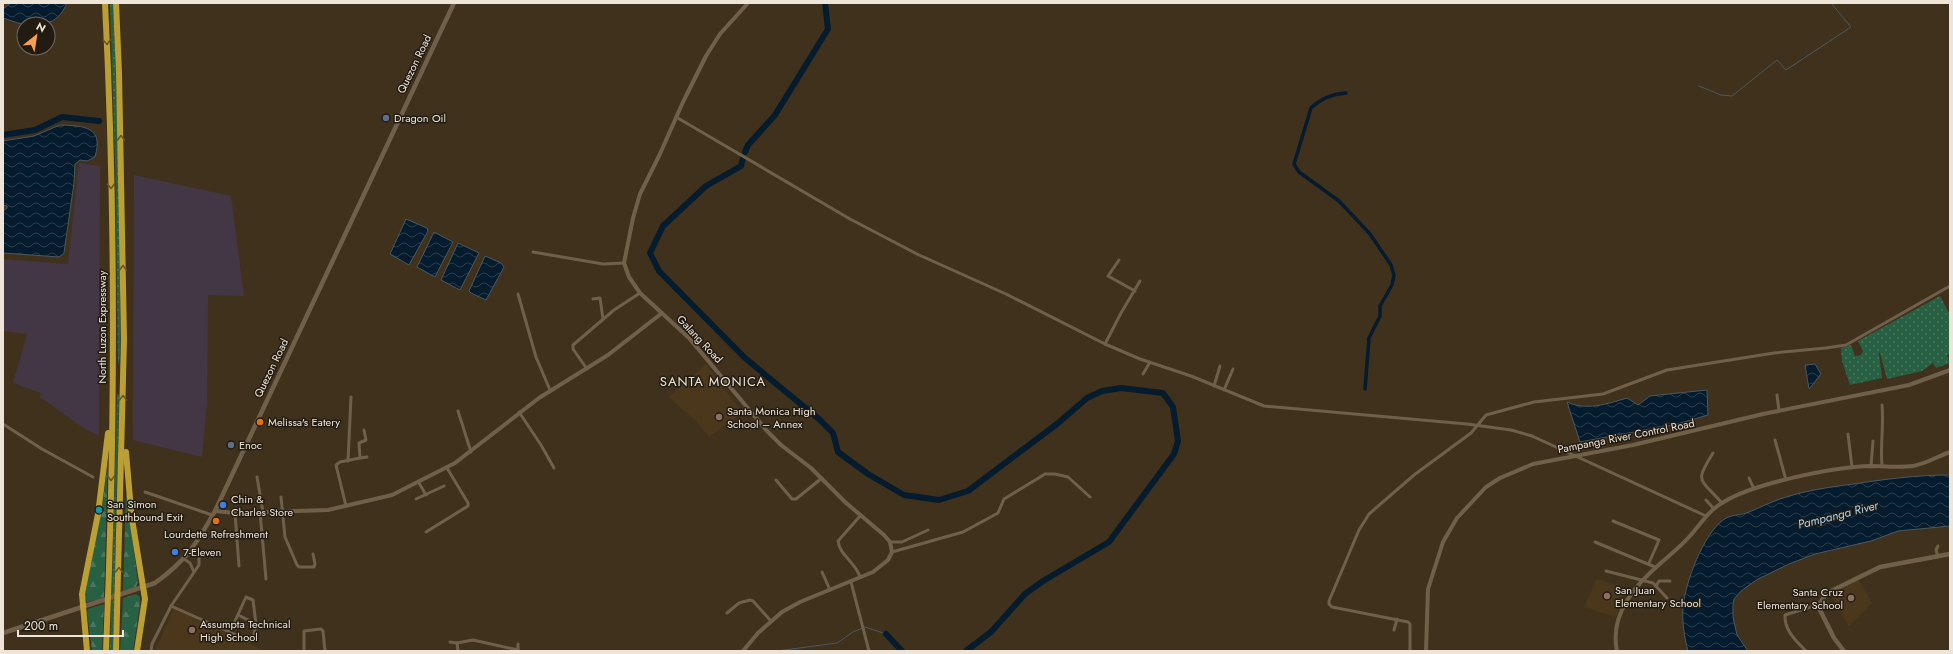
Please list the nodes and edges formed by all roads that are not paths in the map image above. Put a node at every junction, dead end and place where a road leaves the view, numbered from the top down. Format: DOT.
graph roads {
  1 [pos="106,3"];
  2 [pos="116,3"];
  3 [pos="454,3"];
  4 [pos="748,3"];
  5 [pos="676,117"];
  6 [pos="533,252"];
  7 [pos="1119,260"];
  8 [pos="624,264"];
  9 [pos="1140,281"];
  10 [pos="1950,286"];
  11 [pos="1135,291"];
  12 [pos="640,293"];
  13 [pos="518,294"];
  14 [pos="593,299"];
  15 [pos="662,313"];
  16 [pos="603,319"];
  17 [pos="113,341"];
  18 [pos="1105,344"];
  19 [pos="1150,362"];
  20 [pos="1220,366"];
  21 [pos="587,369"];
  22 [pos="1233,369"];
  23 [pos="1950,370"];
  24 [pos="1143,374"];
  25 [pos="1214,386"];
  26 [pos="550,390"];
  27 [pos="1224,390"];
  28 [pos="1777,395"];
  29 [pos="351,396"];
  30 [pos="1882,405"];
  31 [pos="458,411"];
  32 [pos="1779,411"];
  33 [pos="519,412"];
  34 [pos="123,422"];
  35 [pos="3,424"];
  36 [pos="1478,425"];
  37 [pos="364,430"];
  38 [pos="1848,434"];
  39 [pos="1775,440"];
  40 [pos="1873,441"];
  41 [pos="471,452"];
  42 [pos="1950,452"];
  43 [pos="1713,453"];
  44 [pos="367,457"];
  45 [pos="1574,457"];
  46 [pos="360,458"];
  47 [pos="348,461"];
  48 [pos="1871,466"];
  49 [pos="1882,466"];
  50 [pos="1852,467"];
  51 [pos="447,468"];
  52 [pos="554,468"];
  53 [pos="93,477"];
  54 [pos="257,477"];
  55 [pos="822,478"];
  56 [pos="1749,478"];
  57 [pos="776,480"];
  58 [pos="1786,480"];
  59 [pos="420,483"];
  60 [pos="444,486"];
  61 [pos="1754,488"];
  62 [pos="145,492"];
  63 [pos="426,495"];
  64 [pos="281,497"];
  65 [pos="1090,498"];
  66 [pos="416,499"];
  67 [pos="1706,500"];
  68 [pos="1722,503"];
  69 [pos="99,506"];
  70 [pos="346,506"];
  71 [pos="1714,509"];
  72 [pos="131,510"];
  73 [pos="262,512"];
  74 [pos="282,512"];
  75 [pos="213,513"];
  76 [pos="235,513"];
  77 [pos="98,514"];
  78 [pos="861,515"];
  79 [pos="1706,516"];
  80 [pos="132,519"];
  81 [pos="1613,521"];
  82 [pos="928,530"];
  83 [pos="426,532"];
  84 [pos="890,542"];
  85 [pos="1595,542"];
  86 [pos="1938,546"];
  87 [pos="192,550"];
  88 [pos="892,552"];
  89 [pos="313,554"];
  90 [pos="1950,554"];
  91 [pos="1938,556"];
  92 [pos="184,559"];
  93 [pos="1649,563"];
  94 [pos="239,566"];
  95 [pos="1655,567"];
  96 [pos="1606,571"];
  97 [pos="194,572"];
  98 [pos="822,572"];
  99 [pos="860,577"];
  100 [pos="266,579"];
  101 [pos="1642,580"];
  102 [pos="1670,581"];
  103 [pos="851,582"];
  104 [pos="1656,586"];
  105 [pos="143,589"];
  106 [pos="830,590"];
  107 [pos="1667,598"];
  108 [pos="1820,604"];
  109 [pos="171,606"];
  110 [pos="83,607"];
  111 [pos="727,613"];
  112 [pos="238,615"];
  113 [pos="1397,619"];
  114 [pos="771,621"];
  115 [pos="256,624"];
  116 [pos="1394,630"];
  117 [pos="3,632"];
  118 [pos="230,632"];
  119 [pos="450,642"];
  120 [pos="457,643"];
  121 [pos="518,644"];
  122 [pos="87,651"];
  123 [pos="106,651"];
  124 [pos="116,651"];
  125 [pos="137,651"];
  126 [pos="151,651"];
  127 [pos="304,651"];
  128 [pos="325,651"];
  129 [pos="458,651"];
  130 [pos="518,651"];
  131 [pos="743,651"];
  132 [pos="869,651"];
  133 [pos="1410,651"];
  134 [pos="1426,651"];
  135 [pos="1617,651"];
  136 [pos="1806,651"];
  137 [pos="1844,651"];
  1 -- 17 [label="highway, North Luzon Expressway, one-way"];
  34 -- 2 [label="highway, North Luzon Expressway, one-way"];
  3 -- 75 [label="main road, Quezon Road"];
  4 -- 5 [label="street"];
  5 -- 8 [label="street"];
  5 -- 18 [label="street"];
  6 -- 8 [label="street"];
  7 -- 11 [label="street"];
  8 -- 12 [label="street, Galang Road"];
  9 -- 11 [label="street"];
  10 -- 36 [label="street"];
  11 -- 18 [label="street"];
  12 -- 15 [label="street, Galang Road"];
  12 -- 16 [label="street"];
  13 -- 26 [label="street"];
  14 -- 16 [label="street"];
  15 -- 21 [label="street"];
  15 -- 55 [label="street, Galang Road"];
  16 -- 21 [label="street"];
  17 -- 69 [label="highway"];
  17 -- 123 [label="highway, North Luzon Expressway, one-way"];
  18 -- 19 [label="street"];
  19 -- 24 [label="street"];
  19 -- 25 [label="street"];
  20 -- 25 [label="street"];
  21 -- 26 [label="street"];
  22 -- 27 [label="street"];
  23 -- 32 [label="street, Pampanga River Control Road"];
  25 -- 27 [label="street"];
  26 -- 33 [label="street"];
  27 -- 36 [label="street"];
  28 -- 32 [label="street"];
  29 -- 47 [label="street"];
  30 -- 49 [label="street"];
  31 -- 41 [label="street"];
  32 -- 45 [label="street, Pampanga River Control Road"];
  33 -- 41 [label="street"];
  33 -- 52 [label="street"];
  34 -- 72 [label="highway"];
  124 -- 34 [label="highway, North Luzon Expressway, one-way"];
  35 -- 53 [label="street"];
  36 -- 45 [label="street"];
  36 -- 113 [label="street"];
  37 -- 46 [label="street"];
  38 -- 50 [label="street"];
  39 -- 58 [label="street"];
  40 -- 48 [label="street"];
  41 -- 51 [label="street"];
  42 -- 49 [label="street"];
  43 -- 68 [label="street"];
  44 -- 46 [label="street"];
  45 -- 79 [label="street"];
  45 -- 134 [label="street, Pampanga River Control Road"];
  46 -- 47 [label="street"];
  47 -- 70 [label="street"];
  48 -- 49 [label="street"];
  48 -- 50 [label="street"];
  50 -- 58 [label="street"];
  51 -- 59 [label="street"];
  51 -- 83 [label="street"];
  54 -- 73 [label="street"];
  55 -- 57 [label="street"];
  55 -- 78 [label="street, Galang Road"];
  56 -- 61 [label="street"];
  58 -- 61 [label="street"];
  59 -- 63 [label="street"];
  59 -- 70 [label="street"];
  60 -- 63 [label="street"];
  61 -- 68 [label="street"];
  62 -- 75 [label="street"];
  63 -- 66 [label="street"];
  64 -- 74 [label="street"];
  65 -- 88 [label="street"];
  67 -- 71 [label="street"];
  68 -- 71 [label="street"];
  70 -- 74 [label="street"];
  71 -- 79 [label="street"];
  73 -- 74 [label="street"];
  73 -- 76 [label="street"];
  73 -- 100 [label="street"];
  74 -- 89 [label="street"];
  75 -- 76 [label="street"];
  75 -- 87 [label="main road, Quezon Road"];
  76 -- 94 [label="street"];
  77 -- 110 [label="highway"];
  78 -- 84 [label="street, Galang Road"];
  78 -- 99 [label="street"];
  79 -- 95 [label="street"];
  80 -- 105 [label="highway"];
  81 -- 93 [label="street"];
  82 -- 84 [label="street"];
  84 -- 88 [label="street"];
  85 -- 93 [label="street"];
  86 -- 91 [label="street"];
  87 -- 92 [label="main road, Quezon Road"];
  87 -- 97 [label="street"];
  88 -- 99 [label="street"];
  90 -- 91 [label="main road"];
  91 -- 108 [label="main road"];
  92 -- 97 [label="street"];
  92 -- 105 [label="main road, Quezon Road"];
  93 -- 95 [label="street"];
  95 -- 101 [label="street"];
  96 -- 101 [label="street"];
  97 -- 109 [label="street"];
  98 -- 106 [label="street"];
  99 -- 103 [label="street"];
  101 -- 104 [label="street"];
  101 -- 135 [label="street"];
  102 -- 104 [label="street"];
  103 -- 106 [label="street"];
  103 -- 132 [label="street"];
  104 -- 107 [label="street"];
  105 -- 110 [label="main road, Quezon Road"];
  105 -- 125 [label="highway"];
  106 -- 114 [label="street"];
  108 -- 136 [label="street"];
  108 -- 137 [label="main road"];
  109 -- 118 [label="street"];
  109 -- 126 [label="street"];
  110 -- 117 [label="main road, Quezon Road"];
  110 -- 122 [label="highway"];
  111 -- 114 [label="street"];
  112 -- 115 [label="street"];
  112 -- 115 [label="street"];
  112 -- 118 [label="street"];
  113 -- 116 [label="street"];
  113 -- 133 [label="street"];
  114 -- 131 [label="street"];
  115 -- 118 [label="street"];
  119 -- 120 [label="street"];
  120 -- 129 [label="street"];
  120 -- 130 [label="street"];
  121 -- 130 [label="street"];
  127 -- 128 [label="street"];
}
